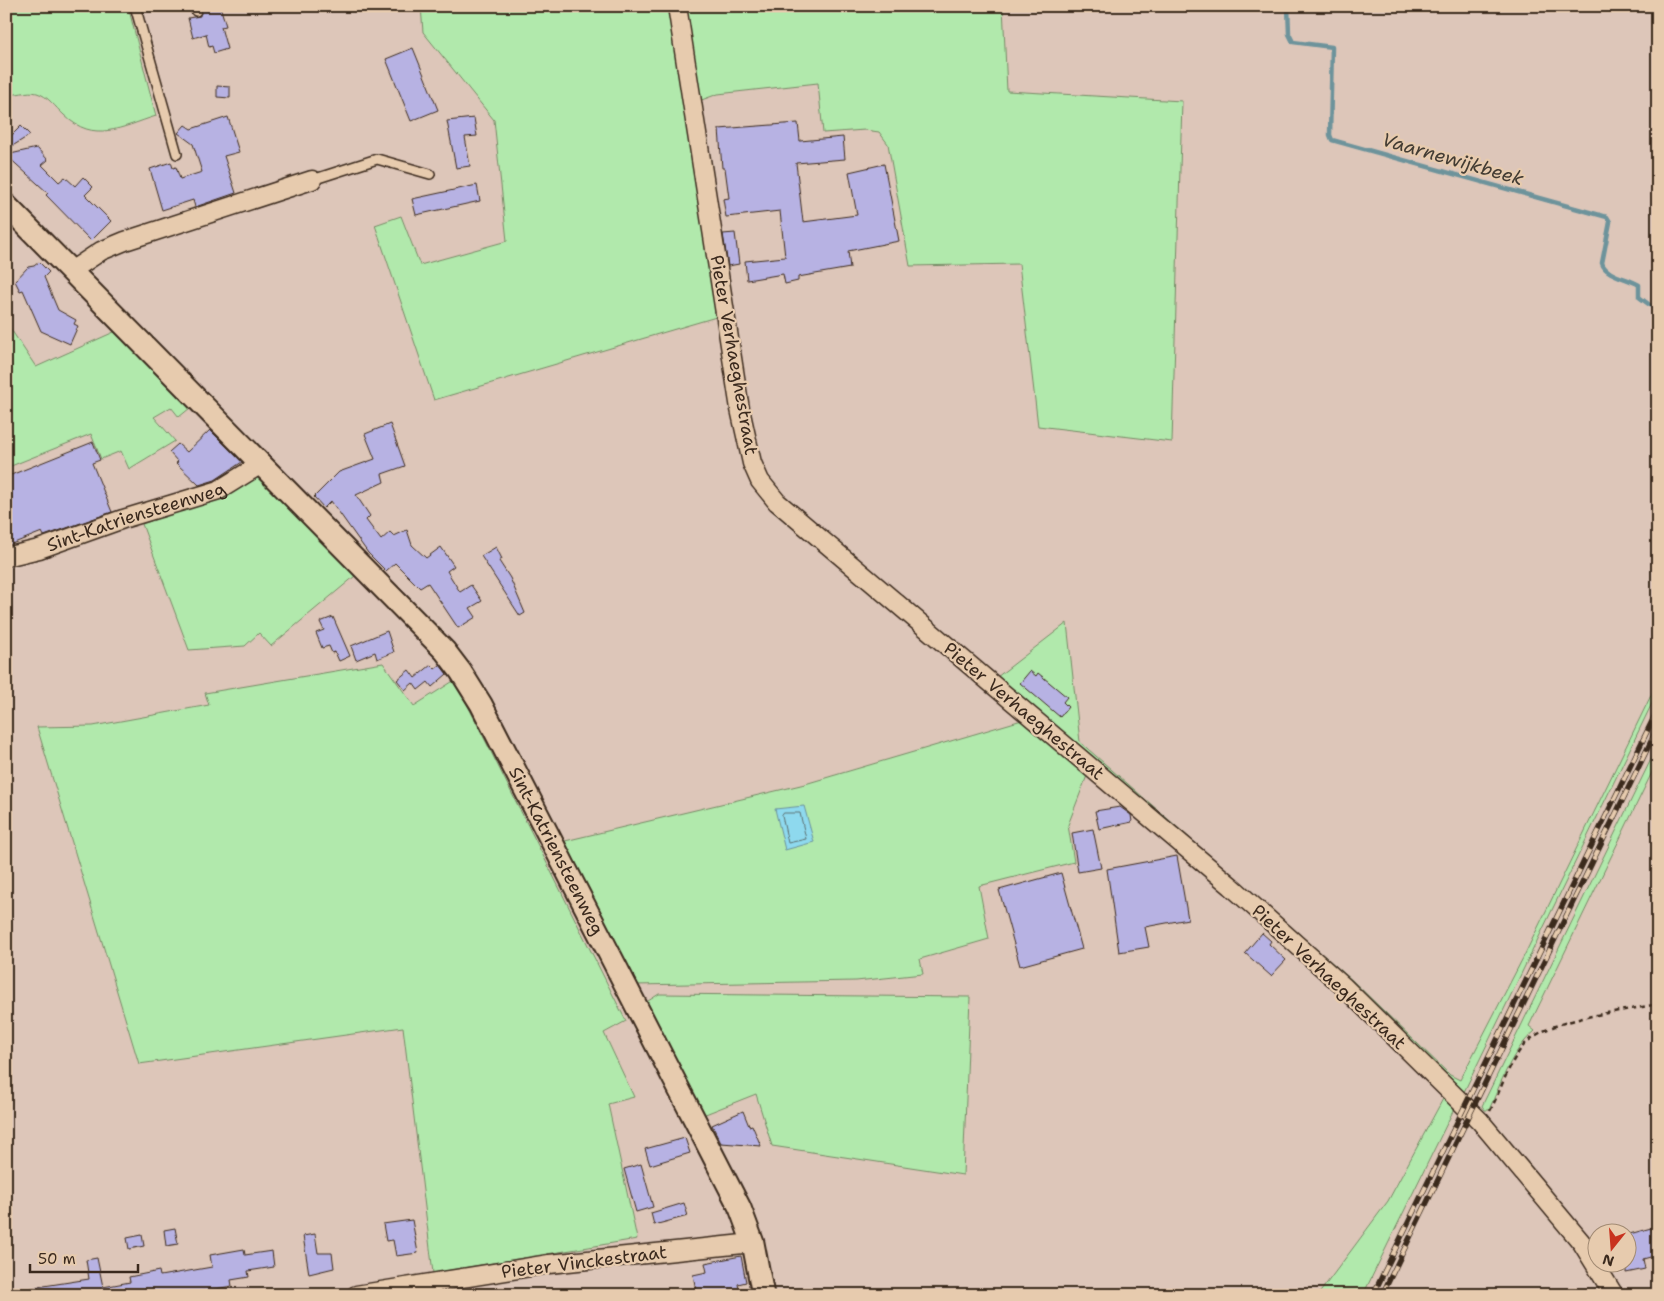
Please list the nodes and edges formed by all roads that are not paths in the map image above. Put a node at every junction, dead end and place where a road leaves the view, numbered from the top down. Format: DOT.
graph roads {
  1 [pos="135,6"];
  2 [pos="677,6"];
  3 [pos="177,154"];
  4 [pos="430,174"];
  5 [pos="312,180"];
  6 [pos="6,205"];
  7 [pos="71,271"];
  8 [pos="261,464"];
  9 [pos="6,557"];
  10 [pos="753,1243"];
  11 [pos="356,1295"];
  12 [pos="763,1295"];
  13 [pos="1614,1295"];
  1 -- 3 [label="lane"];
  2 -- 13 [label="street, Pieter Verhaeghestraat"];
  4 -- 5 [label="lane"];
  5 -- 7 [label="street"];
  6 -- 7 [label="street, Sint-Katriensteenweg"];
  7 -- 8 [label="street, Sint-Katriensteenweg"];
  8 -- 9 [label="street, Sint-Katriensteenweg"];
  8 -- 10 [label="street, Sint-Katriensteenweg"];
  10 -- 11 [label="street, Pieter Vinckestraat"];
  10 -- 12 [label="street, Sint-Katriensteenweg"];
}
